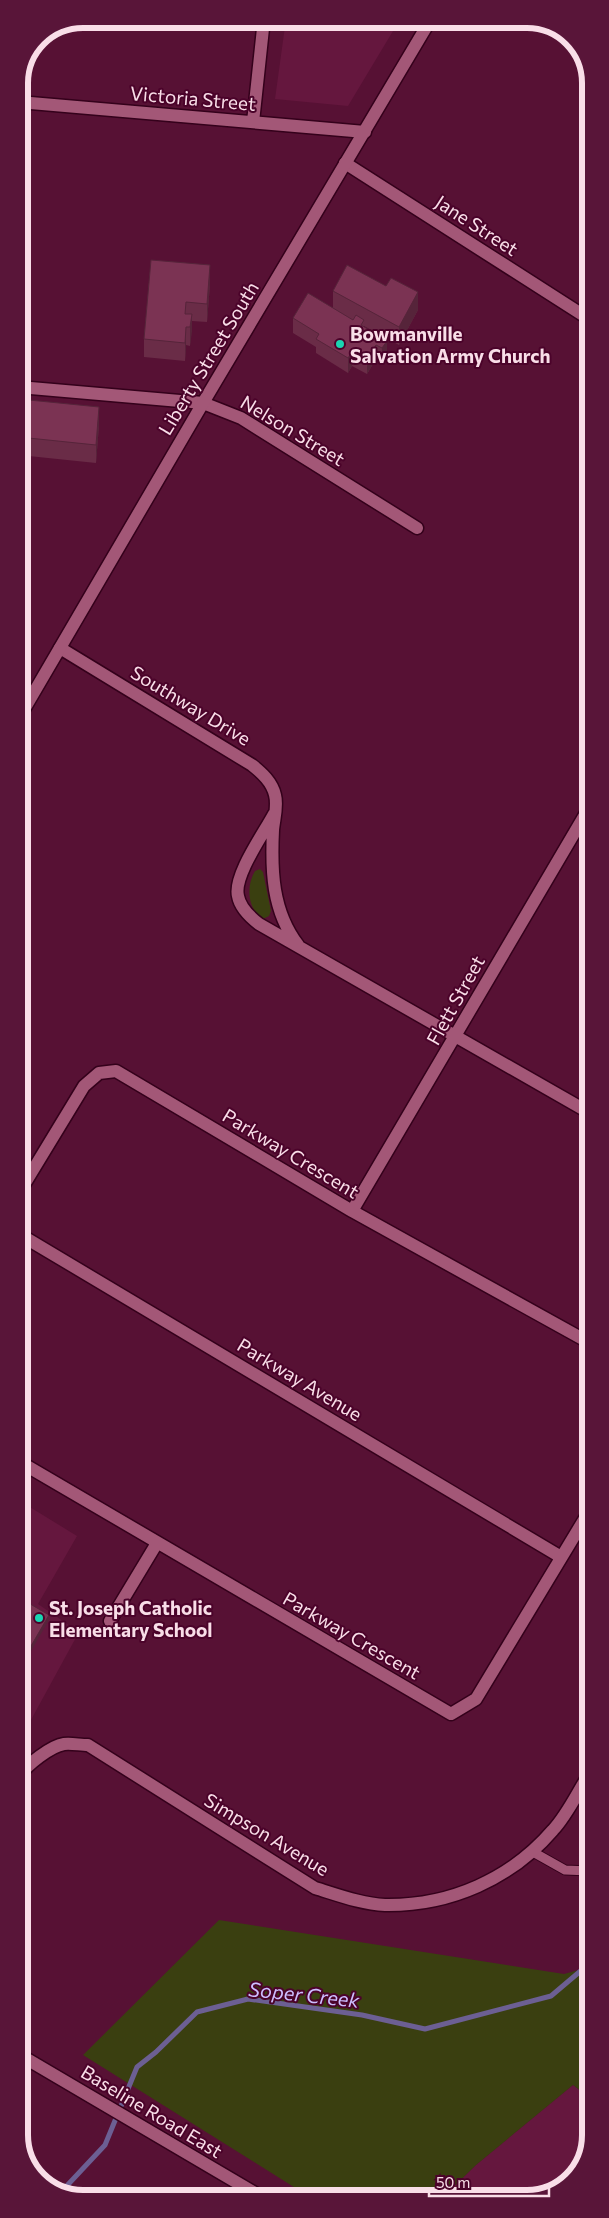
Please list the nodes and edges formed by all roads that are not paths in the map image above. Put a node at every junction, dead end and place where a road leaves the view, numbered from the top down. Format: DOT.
graph roads {
  1 [pos="263,27"];
  2 [pos="426,28"];
  3 [pos="27,103"];
  4 [pos="253,122"];
  5 [pos="365,132"];
  6 [pos="345,163"];
  7 [pos="582,315"];
  8 [pos="27,388"];
  9 [pos="203,403"];
  10 [pos="417,528"];
  11 [pos="60,648"];
  12 [pos="27,704"];
  13 [pos="274,814"];
  14 [pos="582,820"];
  15 [pos="301,949"];
  16 [pos="455,1037"];
  17 [pos="582,1108"];
  18 [pos="27,1181"];
  19 [pos="352,1211"];
  20 [pos="27,1238"];
  21 [pos="582,1340"];
  22 [pos="27,1466"];
  23 [pos="582,1523"];
  24 [pos="157,1543"];
  25 [pos="561,1557"];
  26 [pos="110,1621"];
  27 [pos="27,1768"];
  28 [pos="582,1786"];
  29 [pos="533,1852"];
  30 [pos="582,1871"];
  31 [pos="27,2059"];
  32 [pos="249,2190"];
  1 -- 4 [label="street"];
  2 -- 5 [label="street, Liberty Street South"];
  3 -- 4 [label="street, Victoria Street"];
  4 -- 5 [label="street, Victoria Street"];
  5 -- 6 [label="street, Liberty Street South"];
  6 -- 7 [label="street, Jane Street"];
  6 -- 9 [label="street, Liberty Street South"];
  8 -- 9 [label="street, Nelson Street"];
  9 -- 10 [label="street, Nelson Street"];
  9 -- 11 [label="street, Liberty Street South"];
  11 -- 12 [label="street, Liberty Street South"];
  11 -- 13 [label="street, Southway Drive"];
  13 -- 15 [label="street, Southway Drive"];
  13 -- 15 [label="street, Southway Drive"];
  14 -- 16 [label="street, Flett Street"];
  15 -- 16 [label="street, Southway Drive"];
  16 -- 17 [label="street, Southway Drive"];
  16 -- 19 [label="street, Flett Street"];
  18 -- 19 [label="street, Parkway Crescent"];
  19 -- 21 [label="street, Parkway Crescent"];
  20 -- 25 [label="street, Parkway Avenue"];
  22 -- 24 [label="street, Parkway Crescent"];
  23 -- 25 [label="street, Parkway Crescent"];
  24 -- 25 [label="street, Parkway Crescent"];
  24 -- 26 [label="street"];
  27 -- 29 [label="street, Simpson Avenue"];
  28 -- 29 [label="street, Simpson Avenue"];
  29 -- 30 [label="lane"];
  31 -- 32 [label="street, Baseline Road East"];
}
